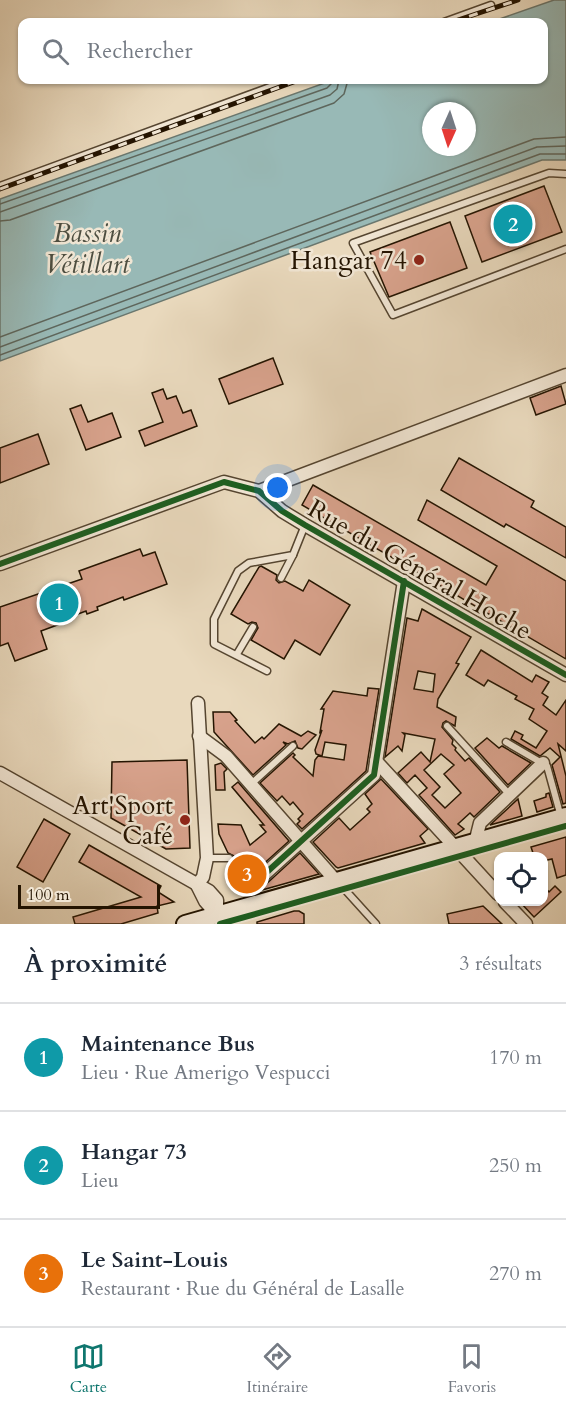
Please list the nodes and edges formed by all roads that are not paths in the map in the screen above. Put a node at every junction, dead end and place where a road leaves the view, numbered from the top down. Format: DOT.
graph roads {
  1 [pos="491,5"];
  2 [pos="455,18"];
  3 [pos="278,84"];
  4 [pos="566,174"];
  5 [pos="0,186"];
  6 [pos="566,249"];
  7 [pos="566,375"];
  8 [pos="259,491"];
  9 [pos="305,525"];
  10 [pos="293,555"];
  11 [pos="0,564"];
  12 [pos="280,578"];
  13 [pos="404,581"];
  14 [pos="253,627"];
  15 [pos="237,654"];
  16 [pos="267,671"];
  17 [pos="566,675"];
  18 [pos="198,703"];
  19 [pos="447,726"];
  20 [pos="199,736"];
  21 [pos="506,742"];
  22 [pos="293,746"];
  23 [pos="376,761"];
  24 [pos="543,763"];
  25 [pos="0,773"];
  26 [pos="250,785"];
  27 [pos="510,795"];
  28 [pos="563,816"];
  29 [pos="478,840"];
  30 [pos="302,841"];
  31 [pos="459,851"];
  32 [pos="207,858"];
  33 [pos="229,858"];
  34 [pos="336,880"];
  35 [pos="257,881"];
  36 [pos="197,885"];
  37 [pos="494,890"];
  38 [pos="509,906"];
  39 [pos="219,919"];
  40 [pos="185,924"];
  41 [pos="376,924"];
  42 [pos="526,924"];
  1 -- 2 [label="lane"];
  3 -- 5 [label="lane"];
  4 -- 6 [label="lane"];
  7 -- 8 [label="street"];
  8 -- 9 [label="street, Rue du Général Hoche"];
  8 -- 11 [label="street, Rue du Général Hoche"];
  9 -- 10 [label="lane"];
  9 -- 13 [label="street, Rue du Général Hoche"];
  10 -- 12 [label="lane"];
  10 -- 15 [label="lane"];
  13 -- 17 [label="street, Rue du Général Hoche"];
  13 -- 23 [label="street"];
  14 -- 15 [label="lane"];
  15 -- 16 [label="lane"];
  18 -- 20 [label="street"];
  19 -- 27 [label="lane"];
  20 -- 26 [label="street"];
  20 -- 32 [label="street"];
  21 -- 24 [label="lane"];
  22 -- 26 [label="lane"];
  23 -- 30 [label="street"];
  23 -- 31 [label="street"];
  24 -- 27 [label="street"];
  24 -- 28 [label="lane"];
  25 -- 36 [label="street"];
  26 -- 30 [label="street"];
  27 -- 29 [label="street"];
  28 -- 29 [label="main road"];
  29 -- 31 [label="main road"];
  30 -- 34 [label="street"];
  30 -- 35 [label="street"];
  31 -- 34 [label="main road"];
  31 -- 37 [label="street"];
  32 -- 33 [label="lane"];
  32 -- 36 [label="street"];
  34 -- 39 [label="main road"];
  34 -- 41 [label="lane"];
  36 -- 39 [label="street"];
  38 -- 42 [label="street"];
  39 -- 40 [label="main road"];
}
